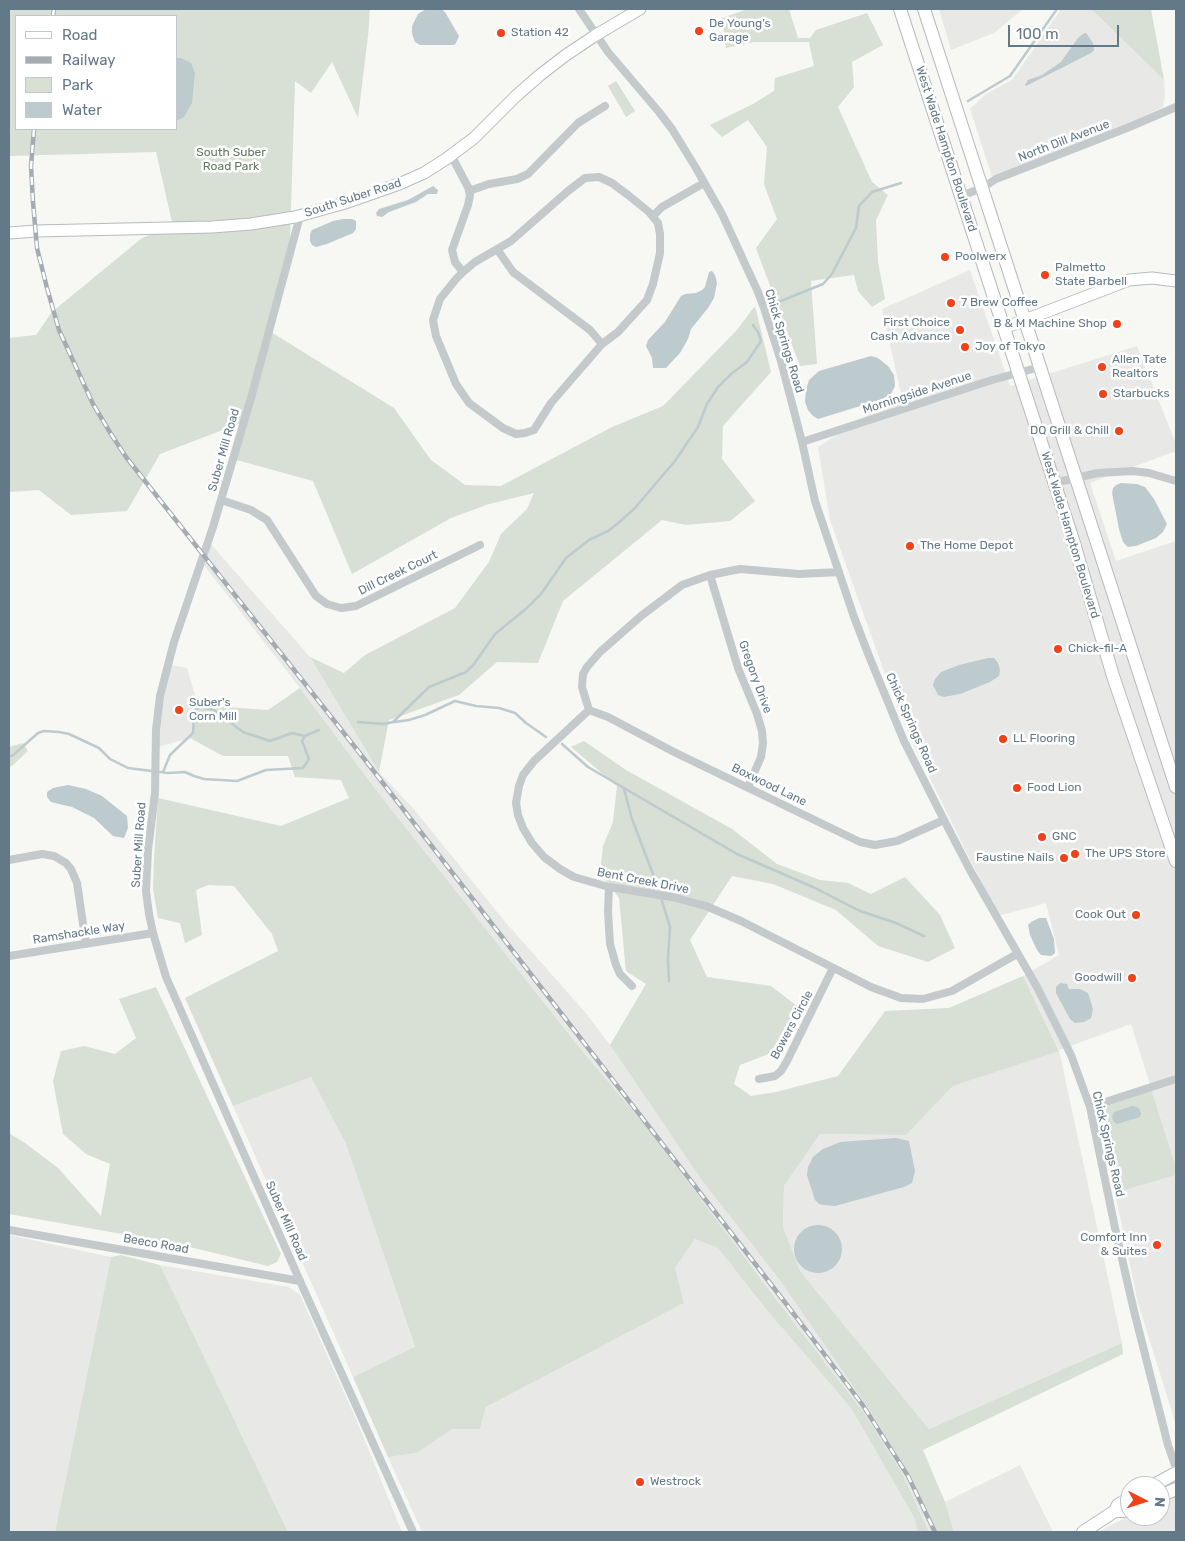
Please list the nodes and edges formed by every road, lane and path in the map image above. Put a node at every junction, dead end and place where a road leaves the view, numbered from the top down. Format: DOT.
graph roads {
  1 [pos="579,9"];
  2 [pos="640,9"];
  3 [pos="900,9"];
  4 [pos="924,9"];
  5 [pos="596,35"];
  6 [pos="605,106"];
  7 [pos="1176,107"];
  8 [pos="451,156"];
  9 [pos="704,182"];
  10 [pos="982,188"];
  11 [pos="469,191"];
  12 [pos="961,196"];
  13 [pos="300,216"];
  14 [pos="652,216"];
  15 [pos="9,233"];
  16 [pos="497,249"];
  17 [pos="463,272"];
  18 [pos="1176,281"];
  19 [pos="1024,320"];
  20 [pos="1004,328"];
  21 [pos="602,344"];
  22 [pos="1040,368"];
  23 [pos="1019,373"];
  24 [pos="802,442"];
  25 [pos="1075,478"];
  26 [pos="1176,481"];
  27 [pos="1054,483"];
  28 [pos="221,500"];
  29 [pos="480,545"];
  30 [pos="839,572"];
  31 [pos="710,575"];
  32 [pos="589,710"];
  33 [pos="748,787"];
  34 [pos="1176,787"];
  35 [pos="944,820"];
  36 [pos="9,860"];
  37 [pos="1176,860"];
  38 [pos="609,887"];
  39 [pos="153,933"];
  40 [pos="86,944"];
  41 [pos="1017,954"];
  42 [pos="9,956"];
  43 [pos="833,968"];
  44 [pos="632,986"];
  45 [pos="759,1079"];
  46 [pos="1176,1079"];
  47 [pos="1090,1107"];
  48 [pos="9,1230"];
  49 [pos="300,1281"];
  50 [pos="1176,1468"];
  51 [pos="1120,1504"];
  52 [pos="1115,1511"];
  53 [pos="1120,1511"];
  54 [pos="413,1532"];
  55 [pos="1083,1532"];
  1 -- 5 [label="street, Chick Springs Road"];
  2 -- 5 [label="street, South Suber Road"];
  3 -- 12 [label="main road, West Wade Hampton Boulevard"];
  4 -- 10 [label="main road, West Wade Hampton Boulevard"];
  5 -- 8 [label="street, South Suber Road"];
  5 -- 9 [label="street, Chick Springs Road"];
  6 -- 11 [label="street"];
  7 -- 10 [label="street, North Dill Avenue"];
  8 -- 11 [label="street"];
  8 -- 13 [label="street, South Suber Road"];
  9 -- 14 [label="street"];
  9 -- 24 [label="street, Chick Springs Road"];
  10 -- 12 [label="street, North Dill Avenue"];
  10 -- 19 [label="main road, West Wade Hampton Boulevard"];
  11 -- 17 [label="street"];
  12 -- 20 [label="main road, West Wade Hampton Boulevard"];
  13 -- 15 [label="street, South Suber Road"];
  13 -- 28 [label="street, Suber Mill Road"];
  14 -- 16 [label="street"];
  14 -- 21 [label="street"];
  16 -- 17 [label="street"];
  16 -- 21 [label="street"];
  17 -- 21 [label="street"];
  18 -- 19 [label="street"];
  19 -- 20 [label="street"];
  19 -- 22 [label="main road, West Wade Hampton Boulevard"];
  20 -- 23 [label="main road, West Wade Hampton Boulevard"];
  22 -- 23 [label="street, Morningside Avenue"];
  22 -- 25 [label="main road, West Wade Hampton Boulevard"];
  23 -- 24 [label="street, Morningside Avenue"];
  23 -- 27 [label="main road, West Wade Hampton Boulevard"];
  24 -- 30 [label="street, Chick Springs Road"];
  25 -- 26 [label="street"];
  25 -- 27 [label="street"];
  25 -- 34 [label="main road, West Wade Hampton Boulevard"];
  27 -- 37 [label="main road, West Wade Hampton Boulevard"];
  28 -- 29 [label="street, Dill Creek Court"];
  28 -- 39 [label="street, Suber Mill Road"];
  30 -- 31 [label="street"];
  30 -- 35 [label="street, Chick Springs Road"];
  31 -- 32 [label="street"];
  31 -- 33 [label="street, Gregory Drive"];
  32 -- 33 [label="street, Boxwood Lane"];
  32 -- 38 [label="street, Bent Creek Drive"];
  33 -- 35 [label="street, Boxwood Lane"];
  35 -- 41 [label="street, Chick Springs Road"];
  36 -- 40 [label="street"];
  38 -- 43 [label="street, Bent Creek Drive"];
  38 -- 44 [label="street"];
  39 -- 40 [label="street, Ramshackle Way"];
  39 -- 49 [label="street, Suber Mill Road"];
  40 -- 42 [label="street, Ramshackle Way"];
  41 -- 43 [label="street, Bent Creek Drive"];
  41 -- 47 [label="street, Chick Springs Road"];
  43 -- 45 [label="street, Bowers Circle"];
  46 -- 47 [label="street"];
  47 -- 50 [label="street, Chick Springs Road"];
  48 -- 49 [label="street, Beeco Road"];
  49 -- 54 [label="street, Suber Mill Road"];
  51 -- 52 [label="main road"];
  52 -- 53 [label="main road"];
  52 -- 55 [label="main road"];
}
